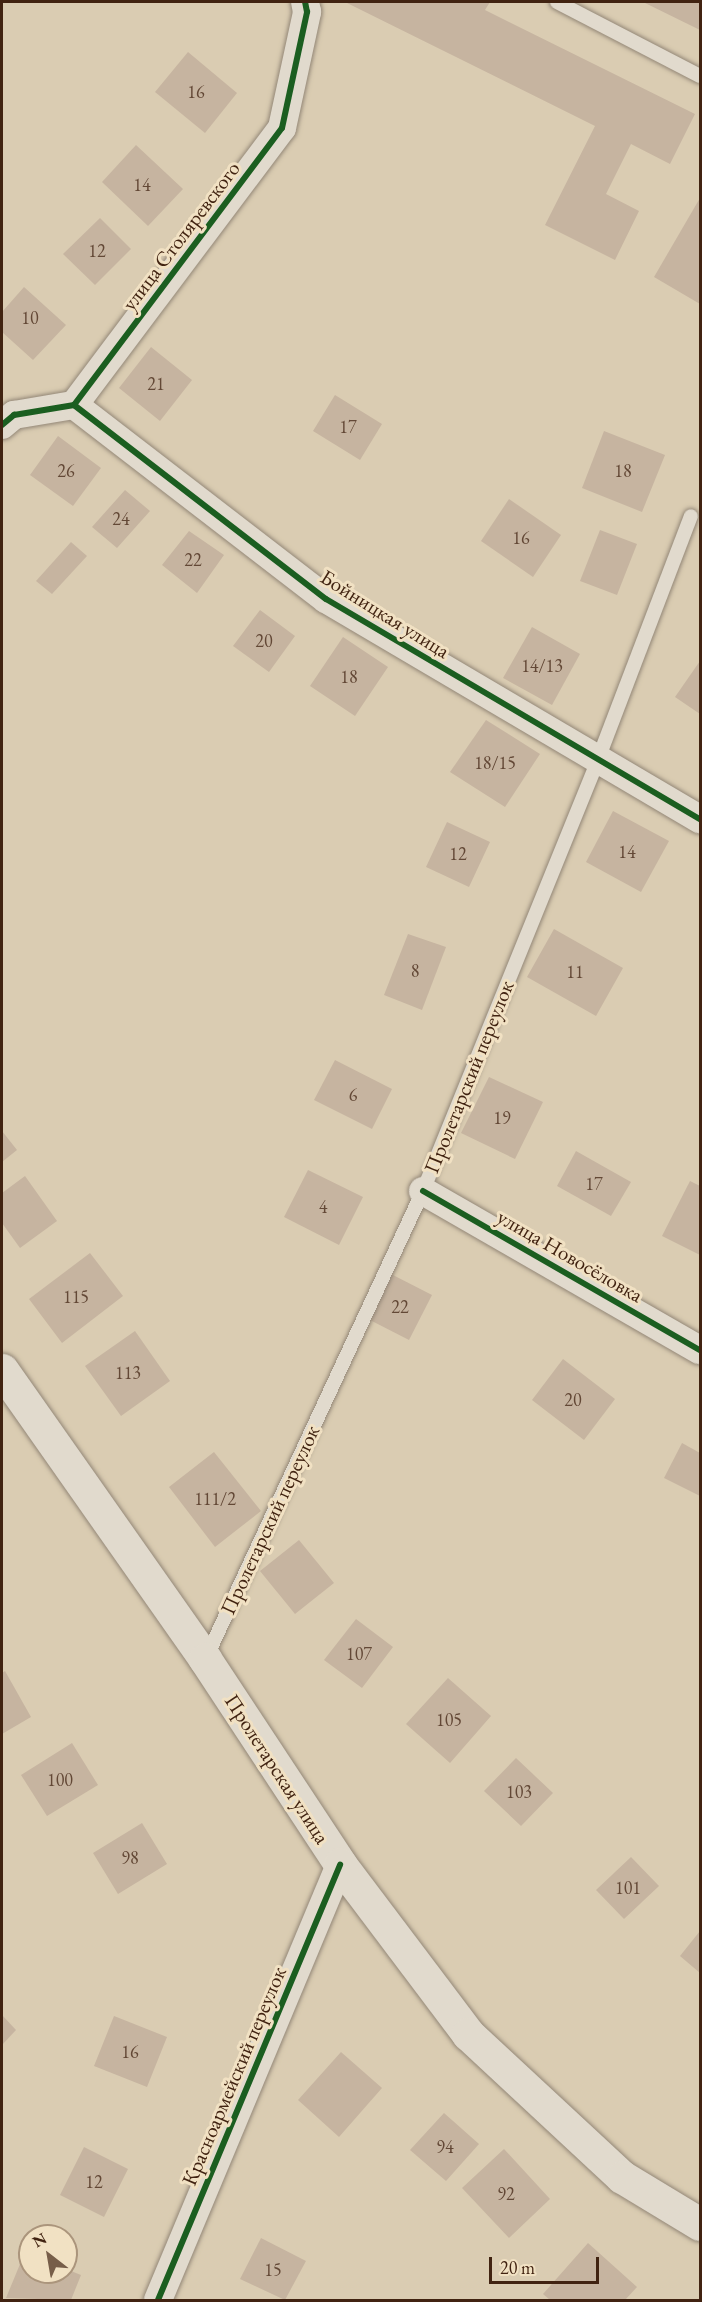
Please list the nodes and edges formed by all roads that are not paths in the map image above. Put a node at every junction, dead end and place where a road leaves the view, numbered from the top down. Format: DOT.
graph roads {
  1 [pos="305,2"];
  2 [pos="558,2"];
  3 [pos="700,76"];
  4 [pos="74,405"];
  5 [pos="6,415"];
  6 [pos="691,516"];
  7 [pos="597,762"];
  8 [pos="700,819"];
  9 [pos="423,1191"];
  10 [pos="700,1350"];
  11 [pos="2,1370"];
  12 [pos="205,1659"];
  13 [pos="339,1864"];
  14 [pos="700,2224"];
  15 [pos="158,2301"];
  1 -- 4 [label="street, улица Столяревского"];
  2 -- 3 [label="lane"];
  4 -- 5 [label="street"];
  4 -- 7 [label="street, Бойницкая улица"];
  6 -- 7 [label="lane, Пролетарский переулок"];
  7 -- 8 [label="street, Бойницкая улица"];
  7 -- 9 [label="lane, Пролетарский переулок"];
  9 -- 10 [label="street, улица Новосёловка"];
  9 -- 12 [label="lane, Пролетарский переулок"];
  11 -- 12 [label="main road, Пролетарская улица"];
  12 -- 13 [label="main road, Пролетарская улица"];
  13 -- 14 [label="main road, Пролетарская улица"];
  13 -- 15 [label="street, Красноармейский переулок"];
}
